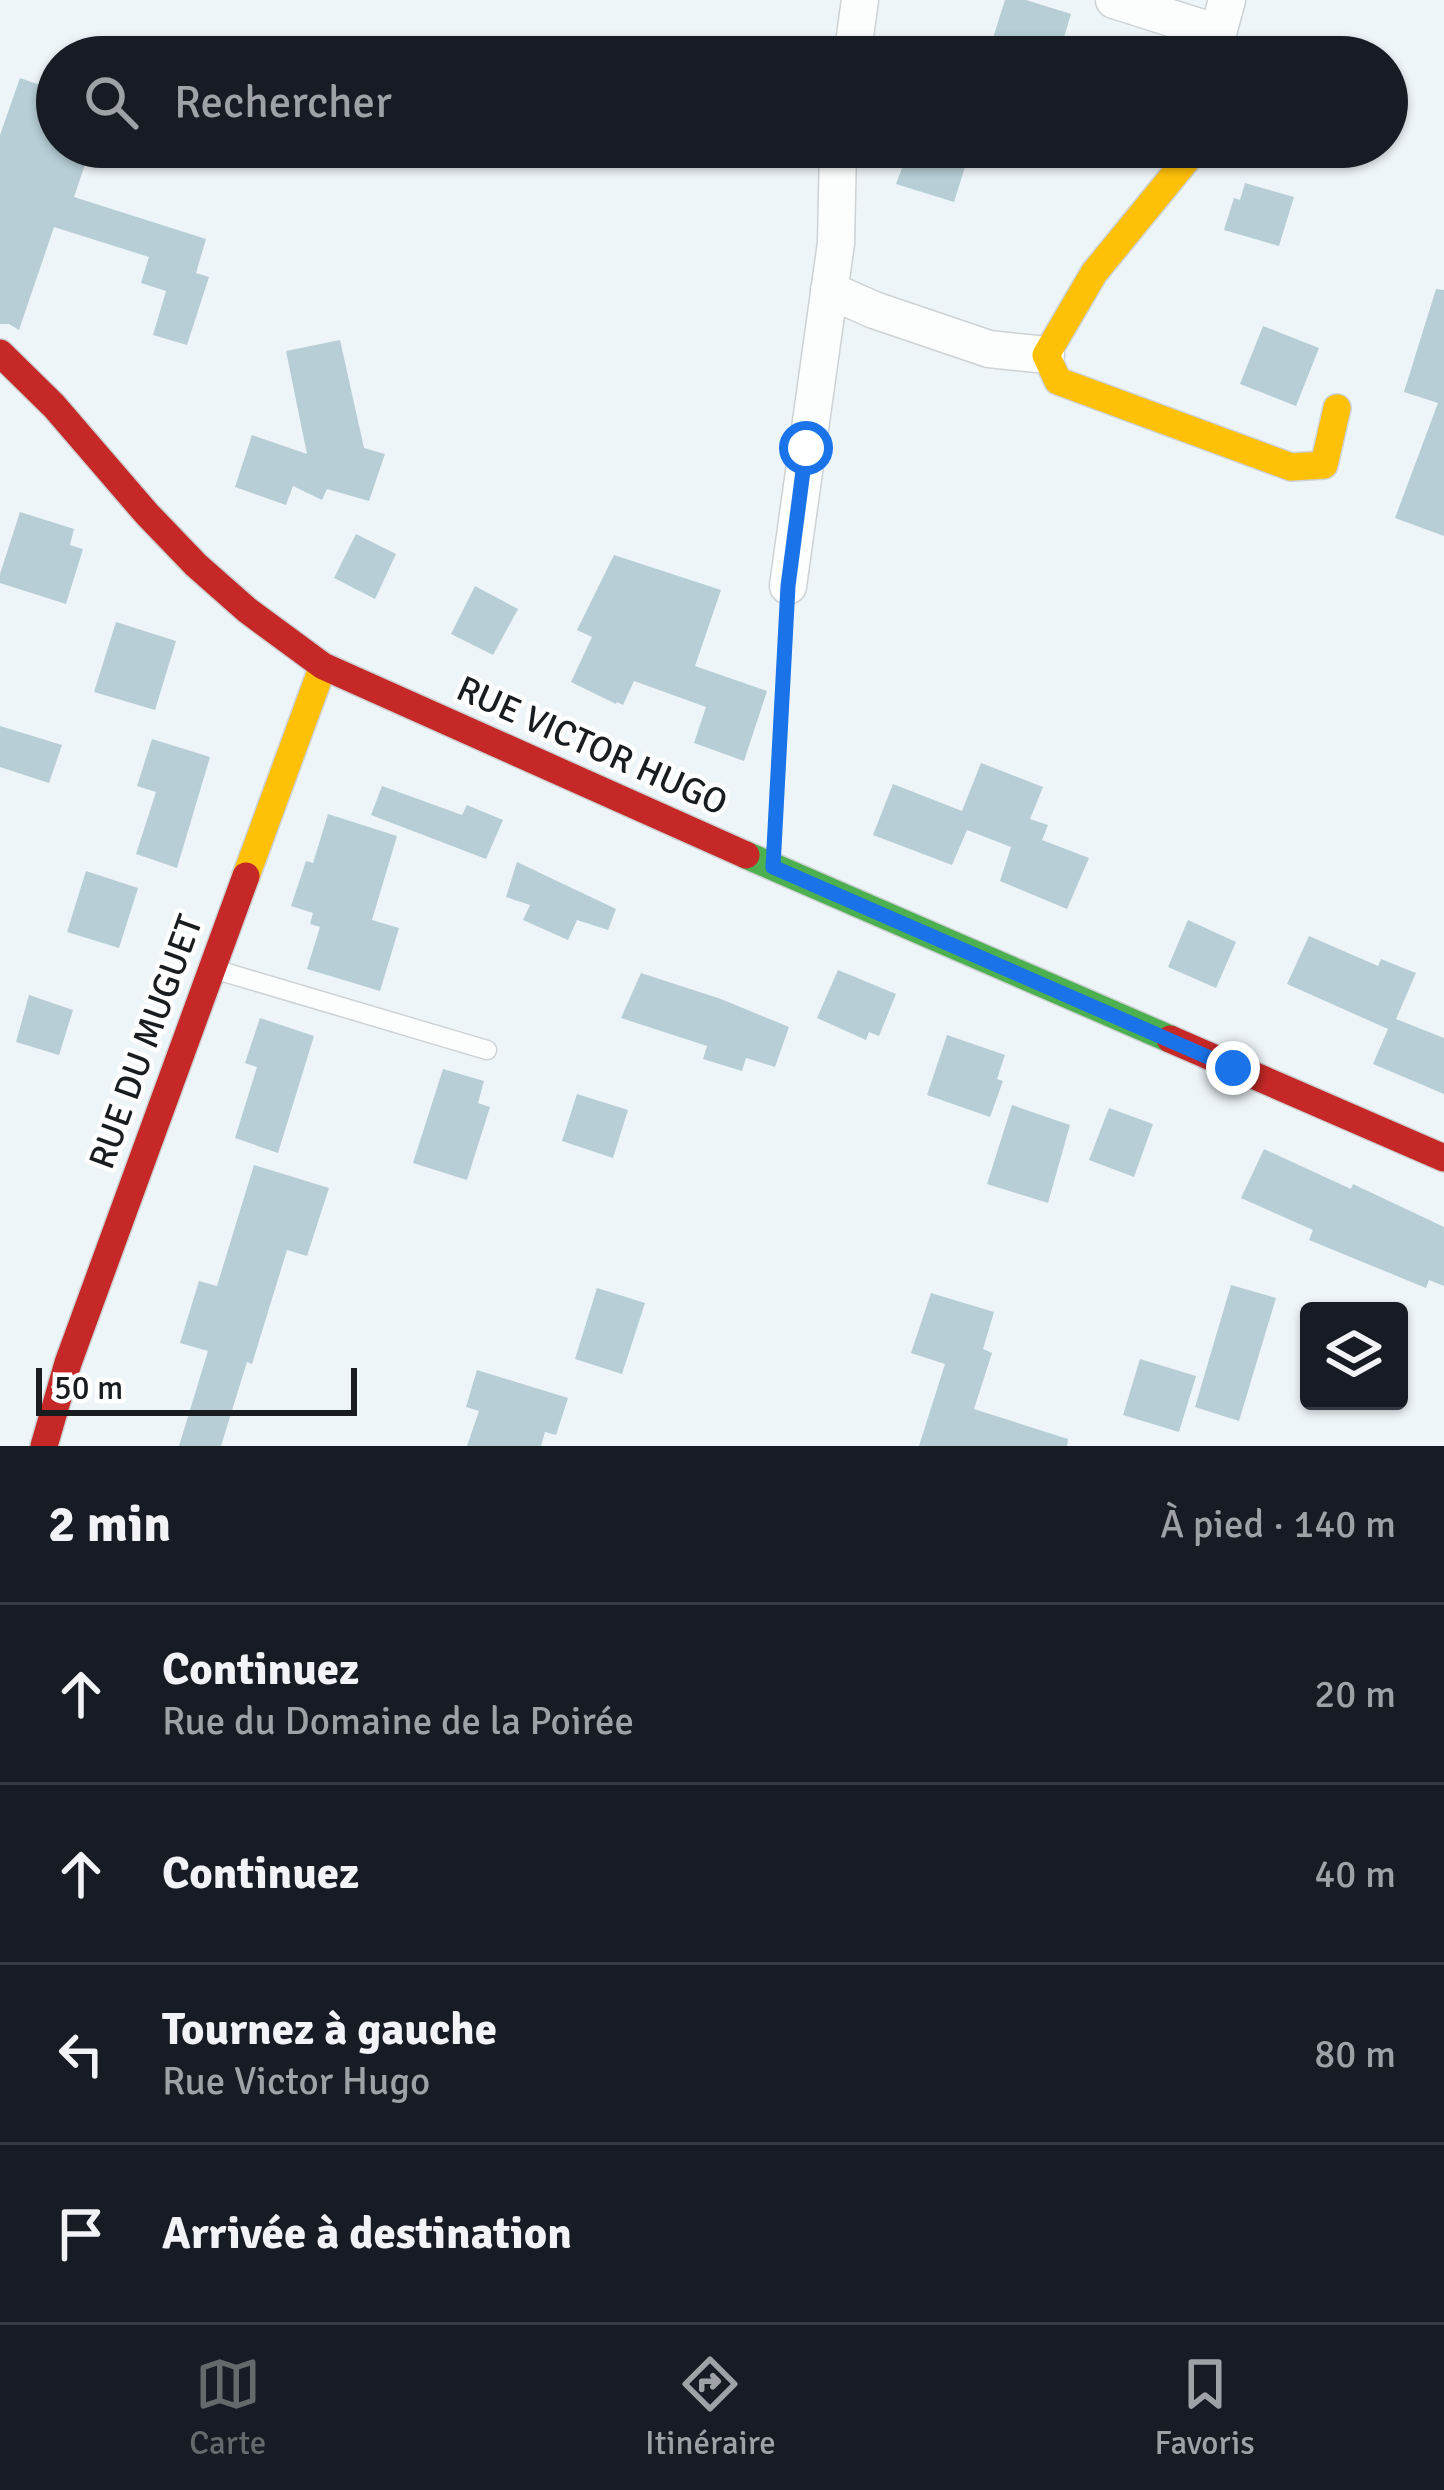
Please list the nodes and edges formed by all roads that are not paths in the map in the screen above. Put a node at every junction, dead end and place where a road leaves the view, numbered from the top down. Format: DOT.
graph roads {
  1 [pos="860,0"];
  2 [pos="1114,0"];
  3 [pos="1226,30"];
  4 [pos="855,36"];
  5 [pos="838,168"];
  6 [pos="1180,168"];
  7 [pos="829,290"];
  8 [pos="0,353"];
  9 [pos="1046,355"];
  10 [pos="1337,408"];
  11 [pos="788,586"];
  12 [pos="323,666"];
  13 [pos="212,968"];
  14 [pos="487,1050"];
  15 [pos="1444,1158"];
  16 [pos="44,1446"];
  1 -- 4 [label="street"];
  2 -- 3 [label="street"];
  5 -- 7 [label="street"];
  6 -- 9 [label="street"];
  7 -- 9 [label="street"];
  7 -- 11 [label="street"];
  8 -- 12 [label="street, RUE VICTOR HUGO"];
  9 -- 10 [label="street"];
  12 -- 13 [label="street, RUE DU MUGUET"];
  12 -- 15 [label="street, RUE VICTOR HUGO"];
  13 -- 14 [label="lane"];
  13 -- 16 [label="street, RUE DU MUGUET"];
}
